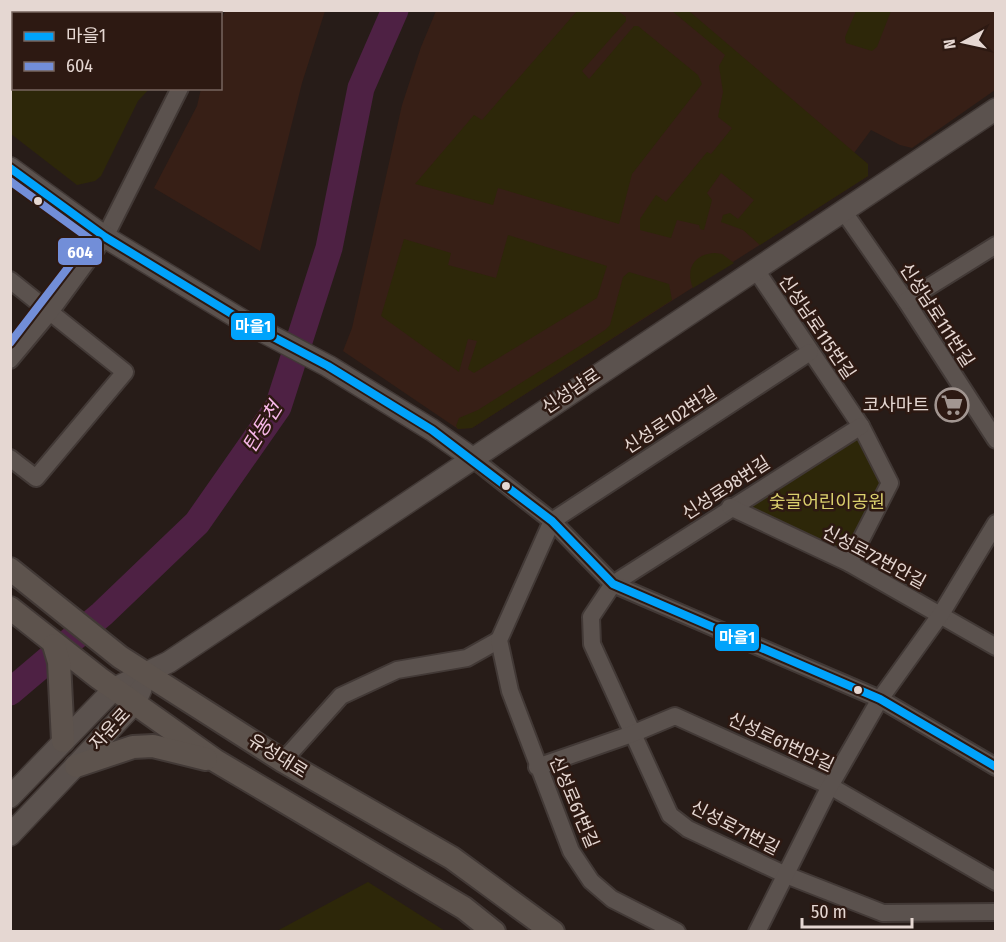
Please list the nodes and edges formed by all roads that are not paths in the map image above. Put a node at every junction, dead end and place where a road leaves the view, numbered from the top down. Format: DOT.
graph roads {
  1 [pos="179,90"];
  2 [pos="996,109"];
  3 [pos="10,168"];
  4 [pos="844,212"];
  5 [pos="105,237"];
  6 [pos="995,246"];
  7 [pos="756,270"];
  8 [pos="10,280"];
  9 [pos="906,301"];
  10 [pos="50,312"];
  11 [pos="810,352"];
  12 [pos="10,360"];
  13 [pos="861,426"];
  14 [pos="996,440"];
  15 [pos="10,458"];
  16 [pos="472,458"];
  17 [pos="730,507"];
  18 [pos="552,521"];
  19 [pos="996,523"];
  20 [pos="849,563"];
  21 [pos="10,569"];
  22 [pos="613,584"];
  23 [pos="18,614"];
  24 [pos="940,614"];
  25 [pos="499,640"];
  26 [pos="54,645"];
  27 [pos="996,647"];
  28 [pos="147,674"];
  29 [pos="107,683"];
  30 [pos="880,699"];
  31 [pos="135,703"];
  32 [pos="632,734"];
  33 [pos="63,741"];
  34 [pos="216,761"];
  35 [pos="283,761"];
  36 [pos="76,766"];
  37 [pos="537,767"];
  38 [pos="996,767"];
  39 [pos="830,786"];
  40 [pos="10,797"];
  41 [pos="10,836"];
  42 [pos="786,875"];
  43 [pos="996,882"];
  44 [pos="996,912"];
  45 [pos="494,932"];
  46 [pos="553,932"];
  47 [pos="677,932"];
  48 [pos="757,932"];
  1 -- 5 [label="street"];
  2 -- 4 [label="street, 신성남로"];
  3 -- 5 [label="street"];
  4 -- 7 [label="street, 신성남로"];
  4 -- 9 [label="street, 신성남로111번길"];
  5 -- 10 [label="street"];
  5 -- 16 [label="street"];
  6 -- 9 [label="street"];
  7 -- 11 [label="street, 신성남로115번길"];
  7 -- 16 [label="street, 신성남로"];
  8 -- 10 [label="street"];
  9 -- 14 [label="street, 신성남로111번길"];
  10 -- 12 [label="street"];
  10 -- 15 [label="street"];
  11 -- 13 [label="street, 신성남로115번길"];
  11 -- 18 [label="street, 신성로102번길"];
  13 -- 17 [label="street, 신성로98번길"];
  13 -- 20 [label="street, 신성남로115번길"];
  16 -- 18 [label="street"];
  16 -- 28 [label="street, 신성남로"];
  17 -- 20 [label="street, 신성로72번안길"];
  17 -- 22 [label="street, 신성로98번길"];
  18 -- 22 [label="street"];
  18 -- 25 [label="street"];
  19 -- 24 [label="street"];
  20 -- 24 [label="street, 신성로72번안길"];
  21 -- 28 [label="main road, 유성대로"];
  22 -- 30 [label="street"];
  22 -- 32 [label="street, 신성로71번길"];
  23 -- 26 [label="main road, 유성대로"];
  24 -- 27 [label="street, 신성로72번안길"];
  24 -- 30 [label="street"];
  25 -- 35 [label="street"];
  25 -- 37 [label="street, 신성로61번길"];
  26 -- 29 [label="main road, 유성대로"];
  26 -- 33 [label="main road"];
  28 -- 29 [label="street, 자운로"];
  28 -- 31 [label="street, 자운로"];
  28 -- 35 [label="main road, 유성대로"];
  29 -- 31 [label="main road, 유성대로"];
  29 -- 33 [label="street, 자운로"];
  30 -- 38 [label="street"];
  30 -- 39 [label="street"];
  31 -- 34 [label="main road, 유성대로"];
  31 -- 36 [label="street, 자운로"];
  32 -- 37 [label="street, 신성로61번안길"];
  32 -- 39 [label="street, 신성로61번안길"];
  32 -- 42 [label="street, 신성로71번길"];
  33 -- 40 [label="street, 자운로"];
  34 -- 36 [label="main road"];
  34 -- 45 [label="main road, 유성대로"];
  35 -- 46 [label="main road, 유성대로"];
  36 -- 41 [label="street, 자운로"];
  37 -- 47 [label="street, 신성로61번길"];
  39 -- 42 [label="street"];
  39 -- 43 [label="street, 신성로61번안길"];
  42 -- 44 [label="street, 신성로71번길"];
  42 -- 48 [label="street"];
}
